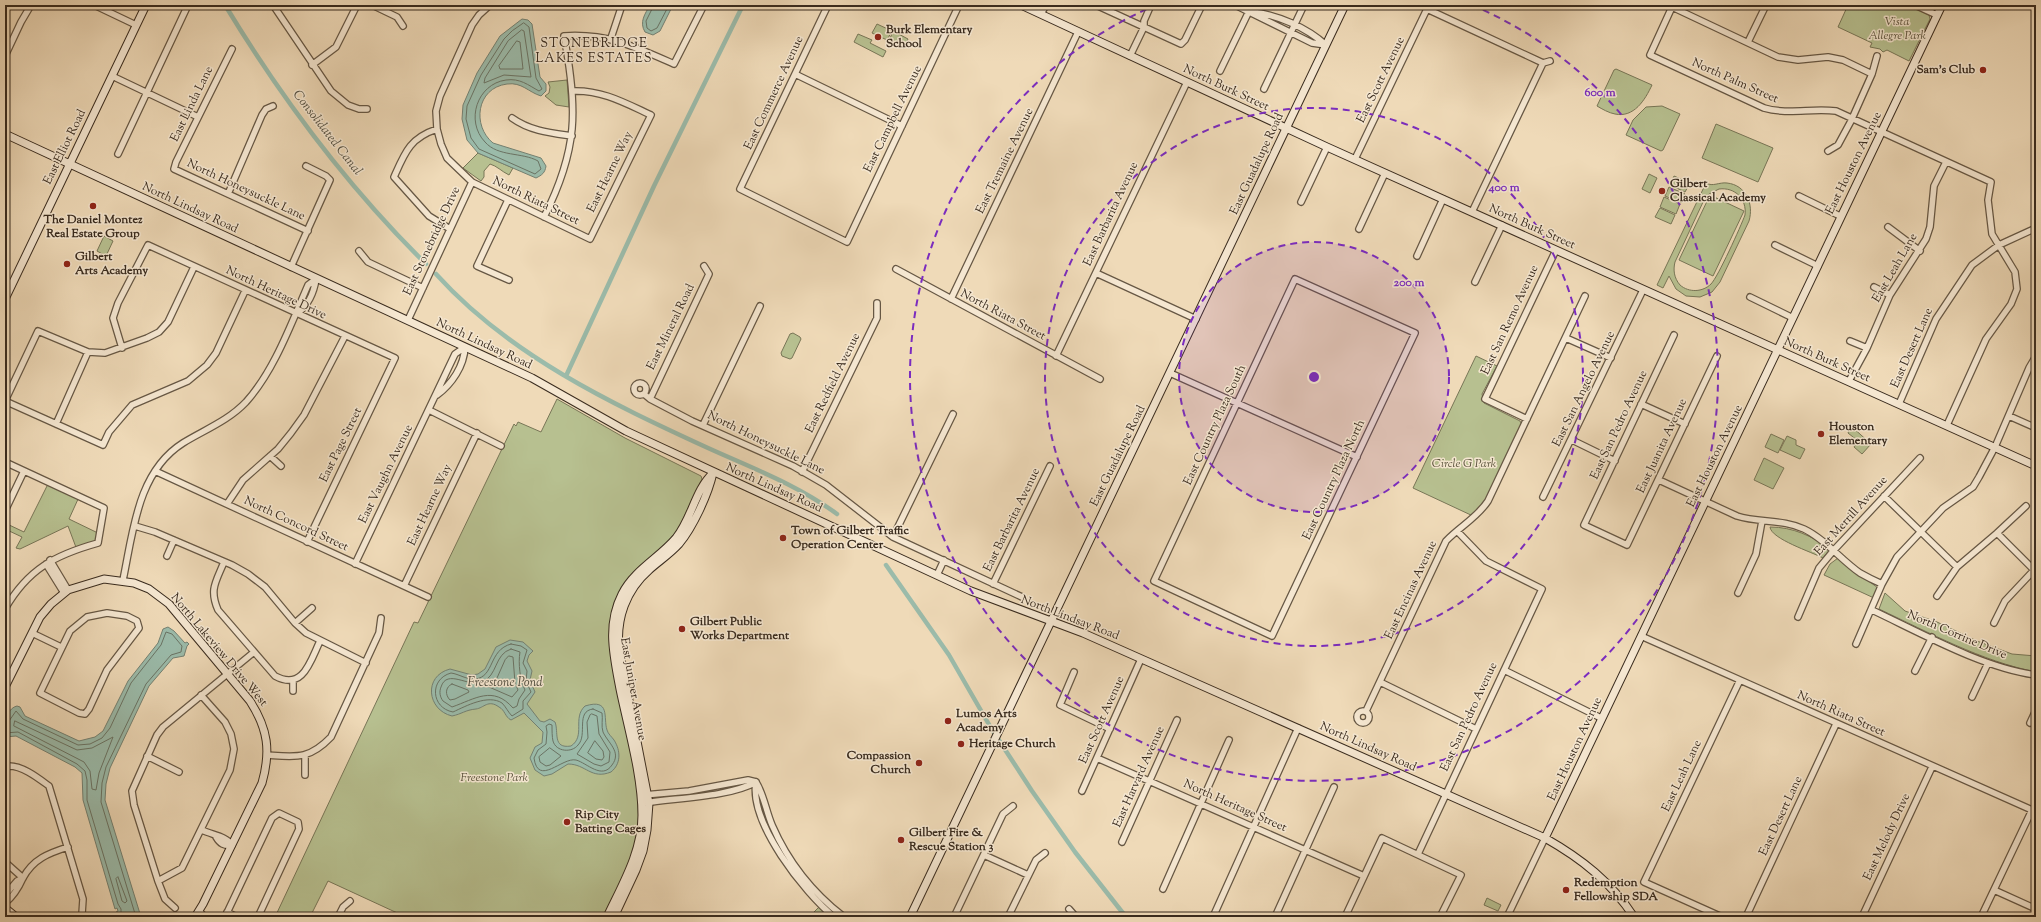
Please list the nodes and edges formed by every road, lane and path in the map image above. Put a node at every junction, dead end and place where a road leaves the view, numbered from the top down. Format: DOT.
graph roads {
  1 [pos="31,5"];
  2 [pos="94,5"];
  3 [pos="146,5"];
  4 [pos="188,5"];
  5 [pos="357,5"];
  6 [pos="372,5"];
  7 [pos="490,5"];
  8 [pos="622,5"];
  9 [pos="704,5"];
  10 [pos="828,5"];
  11 [pos="959,5"];
  12 [pos="1021,5"];
  13 [pos="1046,5"];
  14 [pos="1096,5"];
  15 [pos="1151,5"];
  16 [pos="1202,5"];
  17 [pos="1235,5"];
  18 [pos="1252,5"];
  19 [pos="1304,5"];
  20 [pos="1345,5"];
  21 [pos="1766,5"];
  22 [pos="1915,5"];
  23 [pos="1942,5"];
  24 [pos="275,6"];
  25 [pos="102,7"];
  26 [pos="1426,7"];
  27 [pos="1249,12"];
  28 [pos="1041,14"];
  29 [pos="1937,15"];
  30 [pos="136,25"];
  31 [pos="403,26"];
  32 [pos="1294,26"];
  33 [pos="1144,27"];
  34 [pos="1078,32"];
  35 [pos="1291,33"];
  36 [pos="611,38"];
  37 [pos="1748,42"];
  38 [pos="1326,46"];
  39 [pos="232,49"];
  40 [pos="5,56"];
  41 [pos="1130,56"];
  42 [pos="1877,56"];
  43 [pos="1550,61"];
  44 [pos="1543,64"];
  45 [pos="312,65"];
  46 [pos="1220,71"];
  47 [pos="795,74"];
  48 [pos="1872,74"];
  49 [pos="112,76"];
  50 [pos="1186,82"];
  51 [pos="1264,89"];
  52 [pos="573,91"];
  53 [pos="146,92"];
  54 [pos="273,106"];
  55 [pos="367,109"];
  56 [pos="198,117"];
  57 [pos="512,118"];
  58 [pos="1852,119"];
  59 [pos="902,126"];
  60 [pos="1287,128"];
  61 [pos="437,129"];
  62 [pos="1881,132"];
  63 [pos="5,134"];
  64 [pos="572,136"];
  65 [pos="1326,146"];
  66 [pos="1828,151"];
  67 [pos="118,154"];
  68 [pos="1355,159"];
  69 [pos="1946,162"];
  70 [pos="69,164"];
  71 [pos="306,166"];
  72 [pos="174,169"];
  73 [pos="1385,173"];
  74 [pos="472,182"];
  75 [pos="228,194"];
  76 [pos="1799,196"];
  77 [pos="1443,199"];
  78 [pos="508,200"];
  79 [pos="1301,202"];
  80 [pos="1472,212"];
  81 [pos="1840,216"];
  82 [pos="544,217"];
  83 [pos="1502,226"];
  84 [pos="1888,227"];
  85 [pos="2036,228"];
  86 [pos="450,229"];
  87 [pos="1359,229"];
  88 [pos="308,231"];
  89 [pos="590,239"];
  90 [pos="847,242"];
  91 [pos="1775,245"];
  92 [pos="1999,245"];
  93 [pos="1556,250"];
  94 [pos="360,251"];
  95 [pos="1920,251"];
  96 [pos="1417,256"];
  97 [pos="704,266"];
  98 [pos="1818,266"];
  99 [pos="194,267"];
  100 [pos="291,267"];
  101 [pos="896,269"];
  102 [pos="1096,273"];
  103 [pos="316,278"];
  104 [pos="509,280"];
  105 [pos="1475,282"];
  106 [pos="1874,287"];
  107 [pos="423,288"];
  108 [pos="1643,290"];
  109 [pos="245,291"];
  110 [pos="1890,295"];
  111 [pos="1585,296"];
  112 [pos="1750,297"];
  113 [pos="5,299"];
  114 [pos="951,299"];
  115 [pos="877,303"];
  116 [pos="760,306"];
  117 [pos="296,314"];
  118 [pos="1793,318"];
  119 [pos="1196,319"];
  120 [pos="408,320"];
  121 [pos="1415,333"];
  122 [pos="1674,335"];
  123 [pos="345,336"];
  124 [pos="1566,338"];
  125 [pos="1850,341"];
  126 [pos="465,347"];
  127 [pos="122,348"];
  128 [pos="1866,348"];
  129 [pos="1778,350"];
  130 [pos="88,352"];
  131 [pos="1056,356"];
  132 [pos="1718,356"];
  133 [pos="2036,356"];
  134 [pos="395,358"];
  135 [pos="1611,358"];
  136 [pos="1170,373"];
  137 [pos="1100,379"];
  138 [pos="1849,381"];
  139 [pos="644,394"];
  140 [pos="437,395"];
  141 [pos="650,399"];
  142 [pos="5,401"];
  143 [pos="1237,404"];
  144 [pos="1641,404"];
  145 [pos="1899,404"];
  146 [pos="429,410"];
  147 [pos="953,414"];
  148 [pos="2009,416"];
  149 [pos="1527,419"];
  150 [pos="56,424"];
  151 [pos="1685,424"];
  152 [pos="703,425"];
  153 [pos="1947,426"];
  154 [pos="2036,428"];
  155 [pos="477,433"];
  156 [pos="1572,440"];
  157 [pos="501,446"];
  158 [pos="1996,447"];
  159 [pos="270,456"];
  160 [pos="1357,457"];
  161 [pos="1920,458"];
  162 [pos="1615,461"];
  163 [pos="5,462"];
  164 [pos="281,466"];
  165 [pos="1050,466"];
  166 [pos="2036,466"];
  167 [pos="24,471"];
  168 [pos="155,471"];
  169 [pos="802,472"];
  170 [pos="714,473"];
  171 [pos="1659,480"];
  172 [pos="1884,496"];
  173 [pos="1544,497"];
  174 [pos="1705,501"];
  175 [pos="227,504"];
  176 [pos="2026,506"];
  177 [pos="5,511"];
  178 [pos="1762,521"];
  179 [pos="135,526"];
  180 [pos="1456,530"];
  181 [pos="1921,531"];
  182 [pos="1997,533"];
  183 [pos="893,537"];
  184 [pos="174,540"];
  185 [pos="307,542"];
  186 [pos="1628,545"];
  187 [pos="1834,550"];
  188 [pos="167,556"];
  189 [pos="944,560"];
  190 [pos="48,562"];
  191 [pos="224,562"];
  192 [pos="355,564"];
  193 [pos="1957,567"];
  194 [pos="2035,570"];
  195 [pos="937,575"];
  196 [pos="123,580"];
  197 [pos="993,584"];
  198 [pos="1882,584"];
  199 [pos="404,586"];
  200 [pos="66,592"];
  201 [pos="1738,593"];
  202 [pos="1937,596"];
  203 [pos="428,597"];
  204 [pos="1022,597"];
  205 [pos="312,608"];
  206 [pos="5,609"];
  207 [pos="1872,610"];
  208 [pos="1798,617"];
  209 [pos="381,618"];
  210 [pos="1051,622"];
  211 [pos="295,623"];
  212 [pos="1994,623"];
  213 [pos="32,633"];
  214 [pos="1272,636"];
  215 [pos="1641,636"];
  216 [pos="1932,637"];
  217 [pos="320,641"];
  218 [pos="1856,644"];
  219 [pos="61,647"];
  220 [pos="254,652"];
  221 [pos="1142,659"];
  222 [pos="366,663"];
  223 [pos="1988,663"];
  224 [pos="1504,670"];
  225 [pos="1915,671"];
  226 [pos="1074,672"];
  227 [pos="227,674"];
  228 [pos="2036,675"];
  229 [pos="1740,680"];
  230 [pos="293,681"];
  231 [pos="1380,682"];
  232 [pos="5,688"];
  233 [pos="293,690"];
  234 [pos="201,695"];
  235 [pos="1972,697"];
  236 [pos="2036,710"];
  237 [pos="1366,711"];
  238 [pos="1602,718"];
  239 [pos="1177,720"];
  240 [pos="2030,723"];
  241 [pos="1836,724"];
  242 [pos="1298,728"];
  243 [pos="1476,728"];
  244 [pos="1110,729"];
  245 [pos="1229,740"];
  246 [pos="267,755"];
  247 [pos="147,756"];
  248 [pos="305,756"];
  249 [pos="1097,758"];
  250 [pos="1932,767"];
  251 [pos="7,768"];
  252 [pos="179,772"];
  253 [pos="305,775"];
  254 [pos="1150,781"];
  255 [pos="756,782"];
  256 [pos="1334,787"];
  257 [pos="1082,791"];
  258 [pos="1445,793"];
  259 [pos="645,799"];
  260 [pos="1201,804"];
  261 [pos="1013,806"];
  262 [pos="1254,827"];
  263 [pos="202,830"];
  264 [pos="1545,838"];
  265 [pos="1122,842"];
  266 [pos="232,845"];
  267 [pos="68,847"];
  268 [pos="1305,849"];
  269 [pos="1045,853"];
  270 [pos="1418,854"];
  271 [pos="984,855"];
  272 [pos="5,862"];
  273 [pos="1028,876"];
  274 [pos="1364,876"];
  275 [pos="23,878"];
  276 [pos="158,881"];
  277 [pos="1164,889"];
  278 [pos="1994,890"];
  279 [pos="5,895"];
  280 [pos="350,901"];
  281 [pos="5,903"];
  282 [pos="5,908"];
  283 [pos="175,908"];
  284 [pos="1068,909"];
  285 [pos="2036,909"];
  286 [pos="82,914"];
  287 [pos="197,915"];
  288 [pos="226,915"];
  289 [pos="16,917"];
  290 [pos="205,917"];
  291 [pos="237,917"];
  292 [pos="258,917"];
  293 [pos="338,917"];
  294 [pos="607,917"];
  295 [pos="614,917"];
  296 [pos="834,917"];
  297 [pos="844,917"];
  298 [pos="910,917"];
  299 [pos="954,917"];
  300 [pos="1008,917"];
  301 [pos="1076,917"];
  302 [pos="1213,917"];
  303 [pos="1275,917"];
  304 [pos="1345,917"];
  305 [pos="1440,917"];
  306 [pos="1508,917"];
  307 [pos="1634,917"];
  308 [pos="1722,917"];
  309 [pos="1746,917"];
  310 [pos="1862,917"];
  311 [pos="1981,917"];
  1 -- 40 [label="street"];
  2 -- 25 [label="street"];
  3 -- 30 [label="street, East Elliot Road"];
  4 -- 53 [label="street"];
  5 -- 45 [label="street"];
  6 -- 31 [label="street"];
  7 -- 61 [label="street, East Stonebridge Drive"];
  8 -- 36 [label="street"];
  9 -- 36 [label="street"];
  10 -- 47 [label="street, East Commerce Avenue"];
  11 -- 59 [label="street, East Campbell Avenue"];
  12 -- 28 [label="street, North Burk Street"];
  13 -- 28 [label="street"];
  14 -- 33 [label="street"];
  15 -- 33 [label="street"];
  16 -- 33 [label="street"];
  17 -- 27 [label="street"];
  18 -- 27 [label="street"];
  19 -- 32 [label="street"];
  20 -- 38 [label="street, East Guadalupe Road"];
  21 -- 37 [label="street"];
  22 -- 29 [label="street"];
  23 -- 29 [label="street, East Houston Avenue"];
  24 -- 45 [label="street"];
  25 -- 30 [label="street"];
  26 -- 44 [label="street"];
  26 -- 68 [label="street, East Scott Avenue"];
  27 -- 32 [label="street"];
  27 -- 35 [label="street"];
  27 -- 46 [label="street"];
  28 -- 34 [label="street, North Burk Street"];
  29 -- 62 [label="street, East Houston Avenue"];
  30 -- 49 [label="street, East Elliot Road"];
  32 -- 35 [label="street"];
  32 -- 38 [label="street"];
  33 -- 41 [label="street"];
  34 -- 41 [label="street, North Burk Street"];
  34 -- 114 [label="street, East Tremaine Avenue"];
  35 -- 38 [label="street"];
  35 -- 51 [label="street"];
  36 -- 52 [label="street"];
  37 -- 48 [label="street"];
  37 -- 58 [label="street, North Palm Street"];
  38 -- 60 [label="street, East Guadalupe Road"];
  39 -- 56 [label="street, East Linda Lane"];
  41 -- 50 [label="street, North Burk Street"];
  42 -- 48 [label="street"];
  43 -- 44 [label="street"];
  44 -- 80 [label="street"];
  45 -- 55 [label="street"];
  47 -- 59 [label="street"];
  47 -- 90 [label="street, East Commerce Avenue"];
  48 -- 58 [label="street"];
  49 -- 53 [label="street"];
  49 -- 70 [label="street, East Elliot Road"];
  50 -- 60 [label="street, North Burk Street"];
  50 -- 102 [label="street, East Barbarita Avenue"];
  52 -- 64 [label="street"];
  52 -- 89 [label="street, East Hearne Way"];
  53 -- 56 [label="street"];
  53 -- 67 [label="street"];
  54 -- 75 [label="street"];
  56 -- 72 [label="street, East Linda Lane"];
  57 -- 64 [label="street"];
  58 -- 62 [label="street, North Palm Street"];
  58 -- 66 [label="street"];
  59 -- 90 [label="street, East Campbell Avenue"];
  60 -- 65 [label="street, North Burk Street"];
  60 -- 119 [label="street, East Guadalupe Road"];
  61 -- 74 [label="street, East Stonebridge Drive"];
  61 -- 86 [label="street"];
  62 -- 69 [label="street, North Palm Street"];
  62 -- 81 [label="street, East Houston Avenue"];
  63 -- 70 [label="street, North Lindsay Road"];
  64 -- 82 [label="street"];
  65 -- 68 [label="street, North Burk Street"];
  65 -- 79 [label="street"];
  68 -- 73 [label="street, North Burk Street"];
  69 -- 92 [label="street, North Palm Street"];
  69 -- 95 [label="street, East Leah Lane"];
  70 -- 100 [label="street, North Lindsay Road"];
  70 -- 113 [label="street, East Elliot Road"];
  71 -- 88 [label="street"];
  72 -- 75 [label="street, North Honeysuckle Lane"];
  73 -- 77 [label="street, North Burk Street"];
  73 -- 87 [label="street"];
  74 -- 78 [label="street, North Riata Street"];
  74 -- 86 [label="street, East Stonebridge Drive"];
  75 -- 88 [label="street, North Honeysuckle Lane"];
  76 -- 81 [label="street"];
  77 -- 80 [label="street, North Burk Street"];
  77 -- 96 [label="street"];
  78 -- 82 [label="street, North Riata Street"];
  78 -- 104 [label="street"];
  80 -- 83 [label="street, North Burk Street"];
  81 -- 98 [label="street, East Houston Avenue"];
  82 -- 89 [label="street, North Riata Street"];
  83 -- 93 [label="street, North Burk Street"];
  83 -- 105 [label="street"];
  84 -- 95 [label="street"];
  85 -- 92 [label="street, East Desert Lane"];
  86 -- 107 [label="street, East Stonebridge Drive"];
  88 -- 100 [label="street"];
  91 -- 98 [label="street"];
  92 -- 145 [label="street, East Desert Lane"];
  92 -- 153 [label="street"];
  93 -- 108 [label="street, North Burk Street"];
  93 -- 149 [label="street, East San Remo Avenue"];
  94 -- 107 [label="street"];
  95 -- 110 [label="street, East Leah Lane"];
  97 -- 141 [label="street, East Mineral Road"];
  98 -- 118 [label="street, East Houston Avenue"];
  99 -- 109 [label="street, North Heritage Drive"];
  99 -- 127 [label="street"];
  99 -- 127 [label="street, North Heritage Drive"];
  100 -- 103 [label="street, North Lindsay Road"];
  101 -- 114 [label="street, North Riata Street"];
  102 -- 119 [label="street"];
  102 -- 131 [label="street, East Barbarita Avenue"];
  103 -- 117 [label="street"];
  103 -- 120 [label="street, North Lindsay Road"];
  106 -- 110 [label="street"];
  107 -- 120 [label="street, East Stonebridge Drive"];
  108 -- 129 [label="street, North Burk Street"];
  108 -- 135 [label="street, East San Angelo Avenue"];
  109 -- 117 [label="street, North Heritage Drive"];
  109 -- 150 [label="street"];
  110 -- 128 [label="street, East Leah Lane"];
  111 -- 124 [label="street, East Encinas Avenue"];
  112 -- 118 [label="street"];
  114 -- 131 [label="street, North Riata Street"];
  115 -- 169 [label="street, East Redfield Avenue"];
  116 -- 152 [label="street"];
  117 -- 123 [label="street, North Heritage Drive"];
  117 -- 168 [label="street"];
  118 -- 129 [label="street, East Houston Avenue"];
  119 -- 136 [label="street, East Guadalupe Road"];
  120 -- 126 [label="street, North Lindsay Road"];
  121 -- 143 [label="street, East Country Plaza South"];
  121 -- 160 [label="street, East Country Plaza North"];
  122 -- 144 [label="street, East San Pedro Avenue"];
  123 -- 134 [label="street, North Heritage Drive"];
  123 -- 159 [label="street"];
  124 -- 135 [label="street"];
  124 -- 149 [label="street, East Encinas Avenue"];
  125 -- 128 [label="street"];
  126 -- 140 [label="street, East Vaughn Avenue"];
  126 -- 140 [label="street, East Vaughn Avenue"];
  126 -- 170 [label="street, North Lindsay Road"];
  127 -- 130 [label="street"];
  128 -- 138 [label="street, East Leah Lane"];
  129 -- 138 [label="street, North Burk Street"];
  129 -- 174 [label="street, East Houston Avenue"];
  130 -- 142 [label="street"];
  130 -- 150 [label="street"];
  131 -- 137 [label="street, North Riata Street"];
  132 -- 151 [label="street, East Juanita Avenue"];
  133 -- 148 [label="street"];
  134 -- 185 [label="street, East Page Street"];
  135 -- 156 [label="street, East San Angelo Avenue"];
  136 -- 143 [label="street"];
  136 -- 210 [label="street, East Guadalupe Road"];
  138 -- 145 [label="street, North Burk Street"];
  139 -- 141 [label="street, North Honeysuckle Lane"];
  140 -- 146 [label="street, East Vaughn Avenue"];
  141 -- 152 [label="street, North Honeysuckle Lane"];
  142 -- 150 [label="street"];
  143 -- 160 [label="street"];
  143 -- 214 [label="street, East Country Plaza South"];
  144 -- 151 [label="street"];
  144 -- 162 [label="street, East San Pedro Avenue"];
  145 -- 153 [label="street, North Burk Street"];
  146 -- 155 [label="street"];
  146 -- 192 [label="street, East Vaughn Avenue"];
  147 -- 183 [label="street"];
  148 -- 154 [label="street"];
  148 -- 158 [label="street"];
  149 -- 180 [label="street, East Encinas Avenue"];
  151 -- 171 [label="street, East Juanita Avenue"];
  152 -- 169 [label="street, North Honeysuckle Lane"];
  153 -- 158 [label="street, North Burk Street"];
  155 -- 157 [label="street"];
  155 -- 199 [label="street, East Hearne Way"];
  156 -- 162 [label="street"];
  156 -- 173 [label="street, East San Angelo Avenue"];
  158 -- 166 [label="street, North Burk Street"];
  158 -- 181 [label="street"];
  159 -- 164 [label="street"];
  159 -- 175 [label="street"];
  160 -- 214 [label="street, East Country Plaza North"];
  161 -- 172 [label="street, East Merrill Avenue"];
  162 -- 186 [label="street, East San Pedro Avenue"];
  163 -- 167 [label="street"];
  165 -- 197 [label="street, East Barbarita Avenue"];
  167 -- 177 [label="street"];
  167 -- 190 [label="street"];
  168 -- 175 [label="street, North Concord Street"];
  168 -- 179 [label="street"];
  169 -- 183 [label="street, North Honeysuckle Lane"];
  170 -- 195 [label="street, North Lindsay Road"];
  170 -- 259 [label="street, East Juniper Avenue"];
  171 -- 174 [label="street"];
  171 -- 186 [label="street, East Juanita Avenue"];
  172 -- 181 [label="street"];
  172 -- 187 [label="street, East Merrill Avenue"];
  174 -- 178 [label="street"];
  174 -- 215 [label="street, East Houston Avenue"];
  175 -- 185 [label="street, North Concord Street"];
  176 -- 182 [label="street"];
  178 -- 187 [label="street"];
  178 -- 201 [label="street"];
  179 -- 184 [label="street"];
  179 -- 196 [label="street"];
  180 -- 224 [label="street, East San Pedro Avenue"];
  180 -- 231 [label="street, East Encinas Avenue"];
  181 -- 193 [label="street"];
  181 -- 198 [label="street"];
  182 -- 193 [label="street"];
  182 -- 194 [label="street"];
  183 -- 189 [label="street, North Honeysuckle Lane"];
  184 -- 188 [label="street"];
  184 -- 191 [label="street"];
  185 -- 192 [label="street, North Concord Street"];
  187 -- 198 [label="street"];
  187 -- 208 [label="street, East Merrill Avenue"];
  189 -- 195 [label="street"];
  189 -- 197 [label="street, North Honeysuckle Lane"];
  190 -- 200 [label="street"];
  190 -- 206 [label="street"];
  191 -- 211 [label="street"];
  191 -- 220 [label="street"];
  192 -- 199 [label="street, North Concord Street"];
  193 -- 202 [label="street"];
  194 -- 212 [label="street"];
  195 -- 210 [label="street, North Lindsay Road"];
  196 -- 200 [label="street, North Lakeview Drive West"];
  196 -- 227 [label="street, North Lakeview Drive West"];
  197 -- 204 [label="street, North Honeysuckle Lane"];
  198 -- 207 [label="street"];
  199 -- 203 [label="street, North Concord Street"];
  200 -- 213 [label="street, North Lakeview Drive West"];
  205 -- 211 [label="street"];
  207 -- 216 [label="street, North Corrine Drive"];
  207 -- 218 [label="street"];
  209 -- 222 [label="street"];
  210 -- 221 [label="street, North Lindsay Road"];
  210 -- 298 [label="street, East Guadalupe Road"];
  211 -- 217 [label="street"];
  213 -- 219 [label="street"];
  213 -- 232 [label="street, North Lakeview Drive West"];
  215 -- 229 [label="street, North Riata Street"];
  215 -- 238 [label="street, East Houston Avenue"];
  216 -- 223 [label="street, North Corrine Drive"];
  216 -- 225 [label="street"];
  217 -- 222 [label="street"];
  217 -- 230 [label="street"];
  219 -- 219 [label="street"];
  220 -- 227 [label="street"];
  220 -- 230 [label="street"];
  221 -- 242 [label="street, North Lindsay Road"];
  221 -- 244 [label="street, East Scott Avenue"];
  222 -- 248 [label="street"];
  223 -- 228 [label="street, North Corrine Drive"];
  223 -- 235 [label="street"];
  224 -- 238 [label="street"];
  224 -- 243 [label="street, East San Pedro Avenue"];
  226 -- 244 [label="street"];
  227 -- 234 [label="street"];
  227 -- 246 [label="street, North Lakeview Drive West"];
  229 -- 241 [label="street, North Riata Street"];
  229 -- 308 [label="street, East Leah Lane"];
  230 -- 233 [label="street"];
  231 -- 237 [label="street, East Encinas Avenue"];
  231 -- 243 [label="street"];
  234 -- 247 [label="street"];
  234 -- 263 [label="street"];
  236 -- 240 [label="street"];
  238 -- 264 [label="street, East Houston Avenue"];
  239 -- 254 [label="street, East Harvard Avenue"];
  241 -- 250 [label="street, North Riata Street"];
  241 -- 309 [label="street, East Desert Lane"];
  242 -- 258 [label="street, North Lindsay Road"];
  242 -- 262 [label="street"];
  243 -- 258 [label="street, East San Pedro Avenue"];
  244 -- 249 [label="street, East Scott Avenue"];
  245 -- 260 [label="street"];
  246 -- 248 [label="street"];
  246 -- 266 [label="street, North Lakeview Drive West"];
  247 -- 252 [label="street"];
  247 -- 276 [label="street"];
  248 -- 253 [label="street"];
  249 -- 254 [label="street, North Heritage Street"];
  249 -- 257 [label="street, East Scott Avenue"];
  250 -- 278 [label="street, North Riata Street"];
  250 -- 310 [label="street, East Melody Drive"];
  251 -- 267 [label="street"];
  254 -- 260 [label="street, North Heritage Street"];
  254 -- 265 [label="street, East Harvard Avenue"];
  255 -- 259 [label="street"];
  255 -- 296 [label="street"];
  255 -- 297 [label="street"];
  256 -- 268 [label="street"];
  258 -- 264 [label="street, North Lindsay Road"];
  258 -- 270 [label="street, East San Pedro Avenue"];
  259 -- 294 [label="street, East Juniper Avenue"];
  259 -- 295 [label="street, East Juniper Avenue"];
  260 -- 262 [label="street, North Heritage Street"];
  260 -- 277 [label="street"];
  261 -- 271 [label="street"];
  262 -- 268 [label="street, North Heritage Street"];
  262 -- 302 [label="street"];
  263 -- 266 [label="street"];
  263 -- 276 [label="street"];
  264 -- 306 [label="street, East Houston Avenue"];
  264 -- 307 [label="street, North Lindsay Road"];
  266 -- 287 [label="street, North Lakeview Drive West"];
  267 -- 275 [label="street"];
  267 -- 286 [label="street"];
  268 -- 274 [label="street, North Heritage Street"];
  268 -- 303 [label="street"];
  269 -- 273 [label="street"];
  270 -- 274 [label="street"];
  270 -- 305 [label="street"];
  271 -- 273 [label="street"];
  271 -- 299 [label="street"];
  272 -- 275 [label="street"];
  273 -- 300 [label="street"];
  274 -- 304 [label="street"];
  275 -- 279 [label="street"];
  275 -- 281 [label="street"];
  276 -- 283 [label="street"];
  278 -- 285 [label="street"];
  278 -- 311 [label="street"];
  280 -- 293 [label="street"];
  282 -- 289 [label="street"];
  284 -- 301 [label="street"];
  287 -- 290 [label="street"];
  288 -- 291 [label="street"];
  288 -- 292 [label="street"];
}
